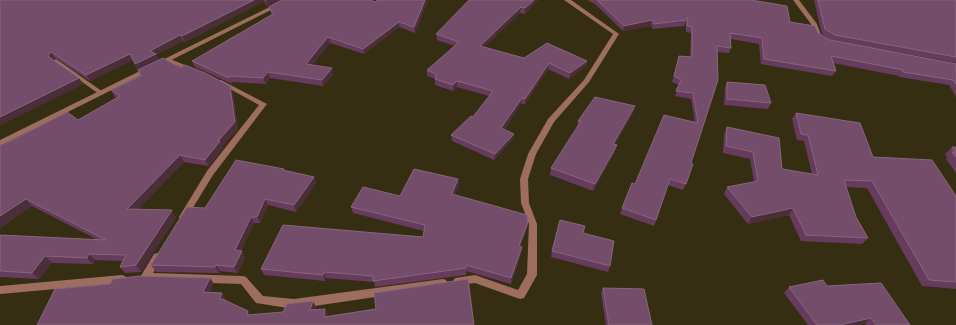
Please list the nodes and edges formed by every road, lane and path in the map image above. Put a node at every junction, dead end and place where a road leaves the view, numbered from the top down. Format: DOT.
graph roads {
  1 [pos="288,0"];
  2 [pos="566,0"];
  3 [pos="796,0"];
  4 [pos="823,40"];
  5 [pos="168,60"];
  6 [pos="56,61"];
  7 [pos="196,71"];
  8 [pos="217,80"];
  9 [pos="101,93"];
  10 [pos="0,143"];
  11 [pos="177,226"];
  12 [pos="161,252"];
  13 [pos="137,277"];
  14 [pos="0,290"];
  1 -- 5 [label="street"];
  2 -- 13 [label="street"];
  3 -- 4 [label="street"];
  5 -- 7 [label="street"];
  5 -- 9 [label="street"];
  6 -- 9 [label="street"];
  8 -- 11 [label="street"];
  9 -- 10 [label="street"];
  12 -- 13 [label="street"];
  13 -- 14 [label="street"];
}
